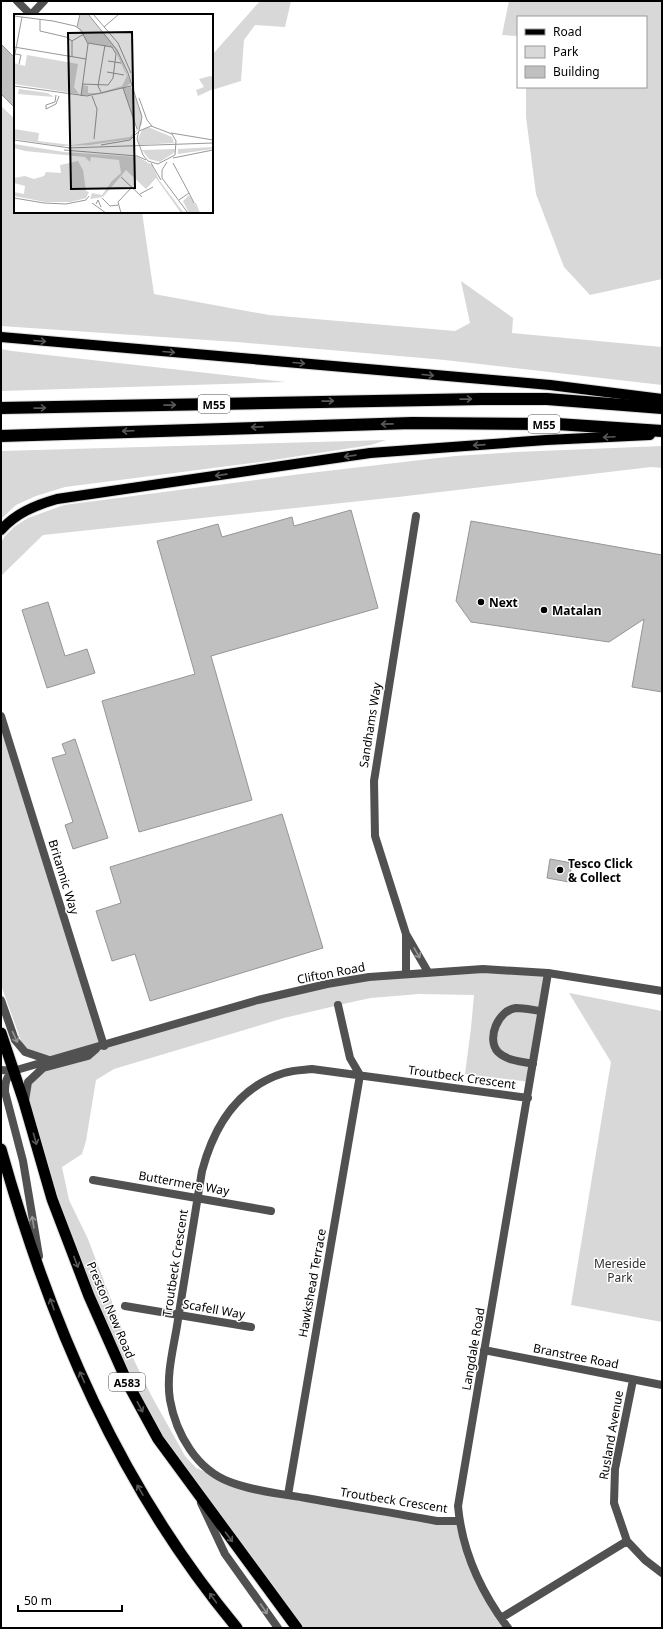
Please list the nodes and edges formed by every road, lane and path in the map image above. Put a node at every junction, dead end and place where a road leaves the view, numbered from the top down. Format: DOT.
graph roads {
  1 [pos="17,1"];
  2 [pos="44,1"];
  3 [pos="30,14"];
  4 [pos="32,14"];
  5 [pos="1,337"];
  6 [pos="662,399"];
  7 [pos="1,408"];
  8 [pos="662,408"];
  9 [pos="662,431"];
  10 [pos="662,434"];
  11 [pos="1,436"];
  12 [pos="416,516"];
  13 [pos="1,530"];
  14 [pos="1,716"];
  15 [pos="406,934"];
  16 [pos="428,972"];
  17 [pos="548,973"];
  18 [pos="406,974"];
  19 [pos="662,991"];
  20 [pos="1,1000"];
  21 [pos="338,1005"];
  22 [pos="541,1011"];
  23 [pos="1,1032"];
  24 [pos="101,1046"];
  25 [pos="49,1060"];
  26 [pos="533,1064"];
  27 [pos="1,1070"];
  28 [pos="13,1070"];
  29 [pos="360,1075"];
  30 [pos="528,1098"];
  31 [pos="24,1102"];
  32 [pos="1,1149"];
  33 [pos="93,1180"];
  34 [pos="198,1198"];
  35 [pos="271,1210"];
  36 [pos="42,1275"];
  37 [pos="125,1306"];
  38 [pos="179,1315"];
  39 [pos="251,1327"];
  40 [pos="484,1350"];
  41 [pos="632,1380"];
  42 [pos="662,1385"];
  43 [pos="195,1491"];
  44 [pos="288,1495"];
  45 [pos="460,1521"];
  46 [pos="627,1541"];
  47 [pos="662,1573"];
  48 [pos="501,1618"];
  49 [pos="237,1628"];
  50 [pos="278,1628"];
  51 [pos="296,1628"];
  52 [pos="508,1628"];
  1 -- 3 [label="street"];
  2 -- 4 [label="street"];
  5 -- 6 [label="main road, one-way"];
  7 -- 8 [label="highway, M55, one-way"];
  9 -- 11 [label="highway, M55, one-way"];
  10 -- 13 [label="main road, one-way"];
  12 -- 15 [label="street, Sandhams Way"];
  14 -- 24 [label="street, Britannic Way"];
  15 -- 16 [label="street, Sandhams Way, one-way"];
  15 -- 18 [label="street, Sandhams Way"];
  16 -- 17 [label="street, Clifton Road"];
  16 -- 18 [label="street, Clifton Road"];
  17 -- 19 [label="street, Clifton Road"];
  17 -- 22 [label="street, Langdale Road"];
  18 -- 24 [label="street, Clifton Road"];
  20 -- 25 [label="street, one-way"];
  21 -- 29 [label="street"];
  22 -- 26 [label="street, Langdale Road"];
  22 -- 26 [label="street"];
  23 -- 28 [label="highway, Preston New Road / A583"];
  24 -- 25 [label="street, Clifton Road"];
  24 -- 31 [label="street"];
  25 -- 28 [label="street, Clifton Road"];
  26 -- 30 [label="street, Langdale Road"];
  27 -- 28 [label="street, Clifton Road"];
  28 -- 31 [label="highway, Preston New Road / A583"];
  36 -- 28 [label="street, one-way"];
  29 -- 30 [label="street, Troutbeck Crescent"];
  29 -- 34 [label="street, Troutbeck Crescent"];
  29 -- 44 [label="street, Hawkshead Terrace"];
  30 -- 40 [label="street, Langdale Road"];
  31 -- 43 [label="highway, Preston New Road / A583, one-way"];
  32 -- 36 [label="highway"];
  33 -- 34 [label="street, Buttermere Way"];
  34 -- 35 [label="street, Buttermere Way"];
  34 -- 38 [label="street, Troutbeck Crescent"];
  49 -- 36 [label="highway, one-way"];
  37 -- 38 [label="street, Scafell Way"];
  38 -- 39 [label="street, Scafell Way"];
  38 -- 44 [label="street, Troutbeck Crescent"];
  40 -- 41 [label="street, Branstree Road"];
  40 -- 45 [label="street, Langdale Road"];
  41 -- 42 [label="street, Branstree Road"];
  41 -- 46 [label="street, Rusland Avenue"];
  43 -- 50 [label="street, one-way"];
  43 -- 51 [label="highway, Preston New Road / A583, one-way"];
  44 -- 45 [label="street, Troutbeck Crescent"];
  45 -- 48 [label="street, Langdale Road"];
  46 -- 47 [label="street, Rusland Avenue"];
  46 -- 48 [label="street"];
  48 -- 52 [label="street, Langdale Road"];
}
